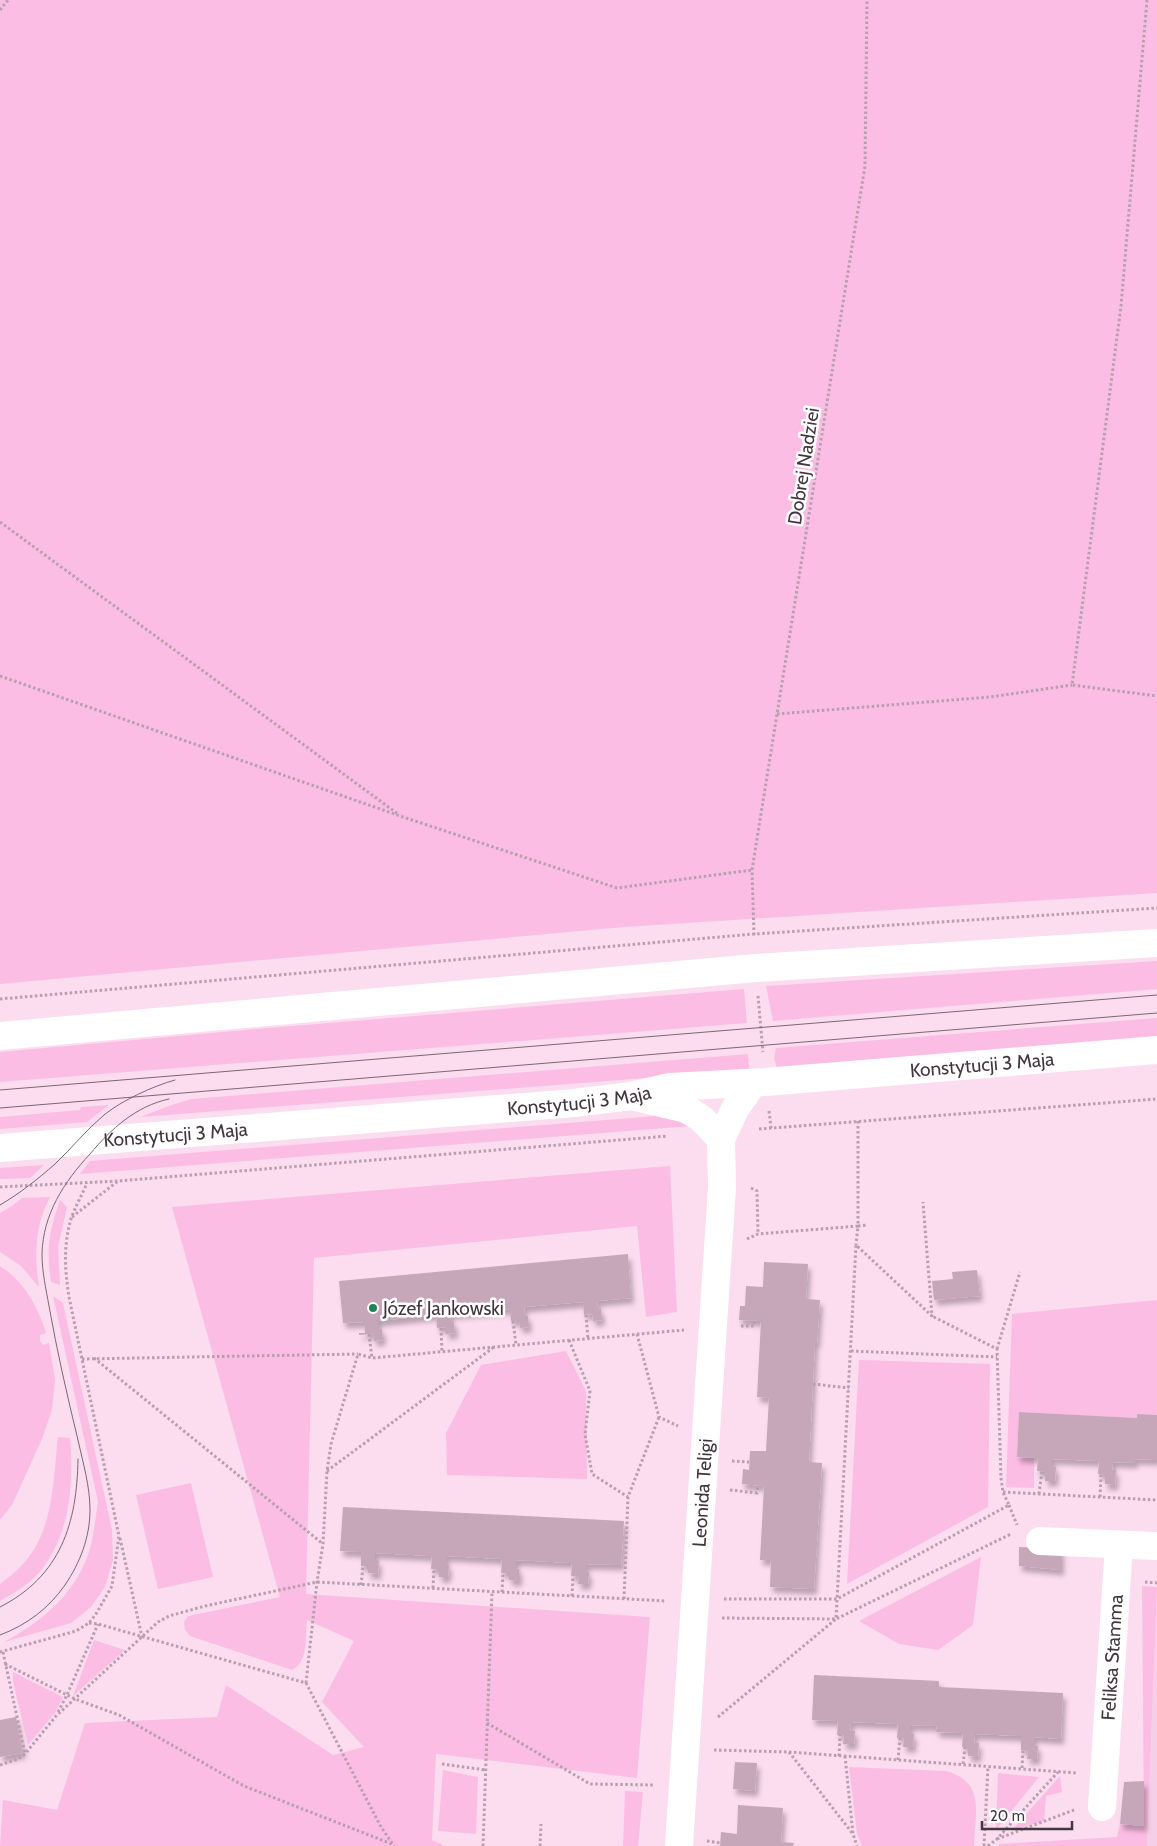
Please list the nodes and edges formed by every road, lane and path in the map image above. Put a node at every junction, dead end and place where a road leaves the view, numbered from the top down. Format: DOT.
graph roads {
  1 [pos="8,0"];
  2 [pos="867,0"];
  3 [pos="1147,0"];
  4 [pos="0,10"];
  5 [pos="0,522"];
  6 [pos="0,676"];
  7 [pos="1072,685"];
  8 [pos="1157,696"];
  9 [pos="777,714"];
  10 [pos="403,817"];
  11 [pos="752,870"];
  12 [pos="1157,908"];
  13 [pos="754,934"];
  14 [pos="1157,943"];
  15 [pos="756,968"];
  16 [pos="0,999"];
  17 [pos="0,1036"];
  18 [pos="1157,1050"];
  19 [pos="759,1082"];
  20 [pos="631,1096"];
  21 [pos="1157,1099"];
  22 [pos="858,1121"];
  23 [pos="771,1128"];
  24 [pos="720,1134"];
  25 [pos="0,1148"];
  26 [pos="118,1181"];
  27 [pos="87,1183"];
  28 [pos="0,1187"];
  29 [pos="923,1202"];
  30 [pos="71,1218"];
  31 [pos="868,1225"];
  32 [pos="858,1226"];
  33 [pos="742,1243"];
  34 [pos="856,1245"];
  35 [pos="1020,1272"];
  36 [pos="586,1315"];
  37 [pos="932,1316"];
  38 [pos="513,1321"];
  39 [pos="754,1321"];
  40 [pos="713,1327"];
  41 [pos="441,1328"];
  42 [pos="369,1334"];
  43 [pos="637,1334"];
  44 [pos="588,1339"];
  45 [pos="569,1340"];
  46 [pos="516,1345"];
  47 [pos="494,1347"];
  48 [pos="997,1348"];
  49 [pos="851,1351"];
  50 [pos="442,1352"];
  51 [pos="358,1354"];
  52 [pos="997,1356"];
  53 [pos="94,1358"];
  54 [pos="372,1358"];
  55 [pos="82,1359"];
  56 [pos="813,1384"];
  57 [pos="848,1388"];
  58 [pos="659,1417"];
  59 [pos="705,1440"];
  60 [pos="749,1462"];
  61 [pos="327,1471"];
  62 [pos="1042,1471"];
  63 [pos="1101,1474"];
  64 [pos="758,1485"];
  65 [pos="722,1490"];
  66 [pos="1003,1492"];
  67 [pos="1039,1494"];
  68 [pos="628,1497"];
  69 [pos="1100,1497"];
  70 [pos="1157,1500"];
  71 [pos="1009,1505"];
  72 [pos="119,1536"];
  73 [pos="1040,1541"];
  74 [pos="323,1544"];
  75 [pos="1119,1545"];
  76 [pos="1157,1546"];
  77 [pos="362,1566"];
  78 [pos="434,1569"];
  79 [pos="503,1573"];
  80 [pos="573,1576"];
  81 [pos="317,1582"];
  82 [pos="361,1585"];
  83 [pos="433,1589"];
  84 [pos="492,1592"];
  85 [pos="502,1592"];
  86 [pos="572,1596"];
  87 [pos="624,1599"];
  88 [pos="837,1599"];
  89 [pos="202,1600"];
  90 [pos="205,1606"];
  91 [pos="694,1610"];
  92 [pos="836,1619"];
  93 [pos="89,1624"];
  94 [pos="98,1624"];
  95 [pos="142,1638"];
  96 [pos="1,1652"];
  97 [pos="5,1664"];
  98 [pos="306,1683"];
  99 [pos="67,1695"];
  100 [pos="75,1699"];
  101 [pos="56,1716"];
  102 [pos="717,1717"];
  103 [pos="488,1723"];
  104 [pos="840,1736"];
  105 [pos="900,1738"];
  106 [pos="965,1747"];
  107 [pos="708,1750"];
  108 [pos="1023,1750"];
  109 [pos="789,1752"];
  110 [pos="25,1754"];
  111 [pos="839,1756"];
  112 [pos="845,1756"];
  113 [pos="898,1760"];
  114 [pos="0,1764"];
  115 [pos="442,1764"];
  116 [pos="963,1764"];
  117 [pos="988,1766"];
  118 [pos="1022,1768"];
  119 [pos="486,1770"];
  120 [pos="1058,1772"];
  121 [pos="683,1785"];
  122 [pos="1103,1794"];
  123 [pos="541,1824"];
  124 [pos="853,1834"];
  125 [pos="997,1839"];
  126 [pos="393,1845"];
  127 [pos="483,1846"];
  128 [pos="540,1846"];
  129 [pos="679,1846"];
  130 [pos="856,1846"];
  131 [pos="984,1846"];
  132 [pos="988,1846"];
  1 -- 4 [label="path"];
  2 -- 9 [label="path, Dobrej Nadziei"];
  3 -- 7 [label="path"];
  5 -- 10 [label="path"];
  6 -- 10 [label="path"];
  7 -- 8 [label="path"];
  7 -- 9 [label="path"];
  9 -- 11 [label="path, Dobrej Nadziei"];
  10 -- 11 [label="path"];
  11 -- 13 [label="path, Dobrej Nadziei"];
  12 -- 13 [label="path"];
  13 -- 15 [label="path, Dobrej Nadziei"];
  13 -- 16 [label="path"];
  14 -- 15 [label="street"];
  15 -- 17 [label="street"];
  15 -- 19 [label="path, Dobrej Nadziei"];
  18 -- 19 [label="street, Konstytucji 3 Maja"];
  19 -- 20 [label="street, Konstytucji 3 Maja"];
  19 -- 23 [label="path, Dobrej Nadziei"];
  19 -- 24 [label="street, Leonida Teligi"];
  20 -- 24 [label="street"];
  20 -- 25 [label="street, Konstytucji 3 Maja"];
  21 -- 22 [label="path"];
  22 -- 23 [label="path"];
  22 -- 32 [label="path"];
  23 -- 24 [label="path"];
  24 -- 26 [label="path"];
  24 -- 40 [label="street, Leonida Teligi"];
  26 -- 27 [label="path"];
  26 -- 30 [label="path"];
  27 -- 28 [label="path"];
  27 -- 30 [label="path"];
  29 -- 37 [label="path"];
  30 -- 55 [label="path"];
  31 -- 32 [label="path"];
  32 -- 33 [label="path"];
  32 -- 34 [label="path"];
  34 -- 37 [label="path"];
  34 -- 49 [label="path"];
  35 -- 48 [label="path"];
  36 -- 44 [label="path"];
  37 -- 48 [label="path"];
  38 -- 46 [label="path"];
  39 -- 40 [label="path"];
  40 -- 43 [label="path"];
  40 -- 59 [label="street, Leonida Teligi"];
  41 -- 50 [label="path"];
  42 -- 54 [label="path"];
  43 -- 44 [label="path"];
  43 -- 58 [label="path"];
  44 -- 45 [label="path"];
  45 -- 46 [label="path"];
  45 -- 68 [label="path"];
  46 -- 47 [label="path"];
  47 -- 50 [label="path"];
  47 -- 61 [label="path"];
  48 -- 52 [label="path"];
  49 -- 52 [label="path"];
  49 -- 57 [label="path"];
  50 -- 54 [label="path"];
  51 -- 53 [label="path"];
  51 -- 54 [label="path"];
  51 -- 61 [label="path"];
  52 -- 66 [label="path"];
  53 -- 55 [label="path"];
  53 -- 74 [label="path"];
  55 -- 72 [label="path"];
  56 -- 57 [label="path"];
  57 -- 88 [label="path"];
  58 -- 59 [label="path"];
  58 -- 68 [label="path"];
  59 -- 60 [label="path"];
  59 -- 91 [label="street, Leonida Teligi"];
  61 -- 74 [label="path"];
  62 -- 67 [label="path"];
  63 -- 69 [label="path"];
  64 -- 65 [label="path"];
  66 -- 67 [label="path"];
  66 -- 71 [label="path"];
  67 -- 69 [label="path"];
  68 -- 87 [label="path"];
  69 -- 70 [label="path"];
  71 -- 88 [label="path"];
  71 -- 92 [label="path"];
  72 -- 93 [label="path"];
  72 -- 95 [label="path"];
  73 -- 75 [label="street"];
  74 -- 81 [label="path"];
  75 -- 76 [label="street"];
  75 -- 122 [label="street, Feliksa Stamma"];
  77 -- 82 [label="path"];
  78 -- 83 [label="path"];
  79 -- 85 [label="path"];
  80 -- 86 [label="path"];
  81 -- 82 [label="path"];
  81 -- 90 [label="path"];
  81 -- 98 [label="path"];
  82 -- 83 [label="path"];
  83 -- 84 [label="path"];
  84 -- 85 [label="path"];
  84 -- 103 [label="path"];
  85 -- 86 [label="path"];
  86 -- 87 [label="path"];
  87 -- 91 [label="path"];
  88 -- 91 [label="path"];
  88 -- 92 [label="path"];
  89 -- 90 [label="path"];
  90 -- 95 [label="path"];
  91 -- 92 [label="path"];
  91 -- 121 [label="street, Leonida Teligi"];
  92 -- 102 [label="path"];
  93 -- 94 [label="path"];
  93 -- 96 [label="path"];
  94 -- 95 [label="path"];
  94 -- 99 [label="path"];
  95 -- 98 [label="path"];
  95 -- 100 [label="path"];
  96 -- 97 [label="path"];
  97 -- 99 [label="path"];
  97 -- 110 [label="path"];
  98 -- 126 [label="path"];
  99 -- 100 [label="path"];
  99 -- 101 [label="path"];
  100 -- 101 [label="path"];
  100 -- 126 [label="path"];
  101 -- 110 [label="path"];
  103 -- 119 [label="path"];
  103 -- 121 [label="path"];
  104 -- 111 [label="path"];
  105 -- 113 [label="path"];
  106 -- 116 [label="path"];
  107 -- 109 [label="path"];
  108 -- 118 [label="path"];
  109 -- 111 [label="path"];
  109 -- 124 [label="path"];
  110 -- 114 [label="path"];
  111 -- 112 [label="path"];
  112 -- 113 [label="path"];
  112 -- 124 [label="path"];
  113 -- 116 [label="path"];
  115 -- 119 [label="path"];
  116 -- 117 [label="path"];
  117 -- 118 [label="path"];
  117 -- 131 [label="path"];
  118 -- 120 [label="path"];
  119 -- 127 [label="path"];
  120 -- 122 [label="path"];
  120 -- 125 [label="path"];
  121 -- 129 [label="street, Leonida Teligi"];
  122 -- 125 [label="path"];
  123 -- 128 [label="path"];
  124 -- 130 [label="path"];
  125 -- 132 [label="path"];
}
